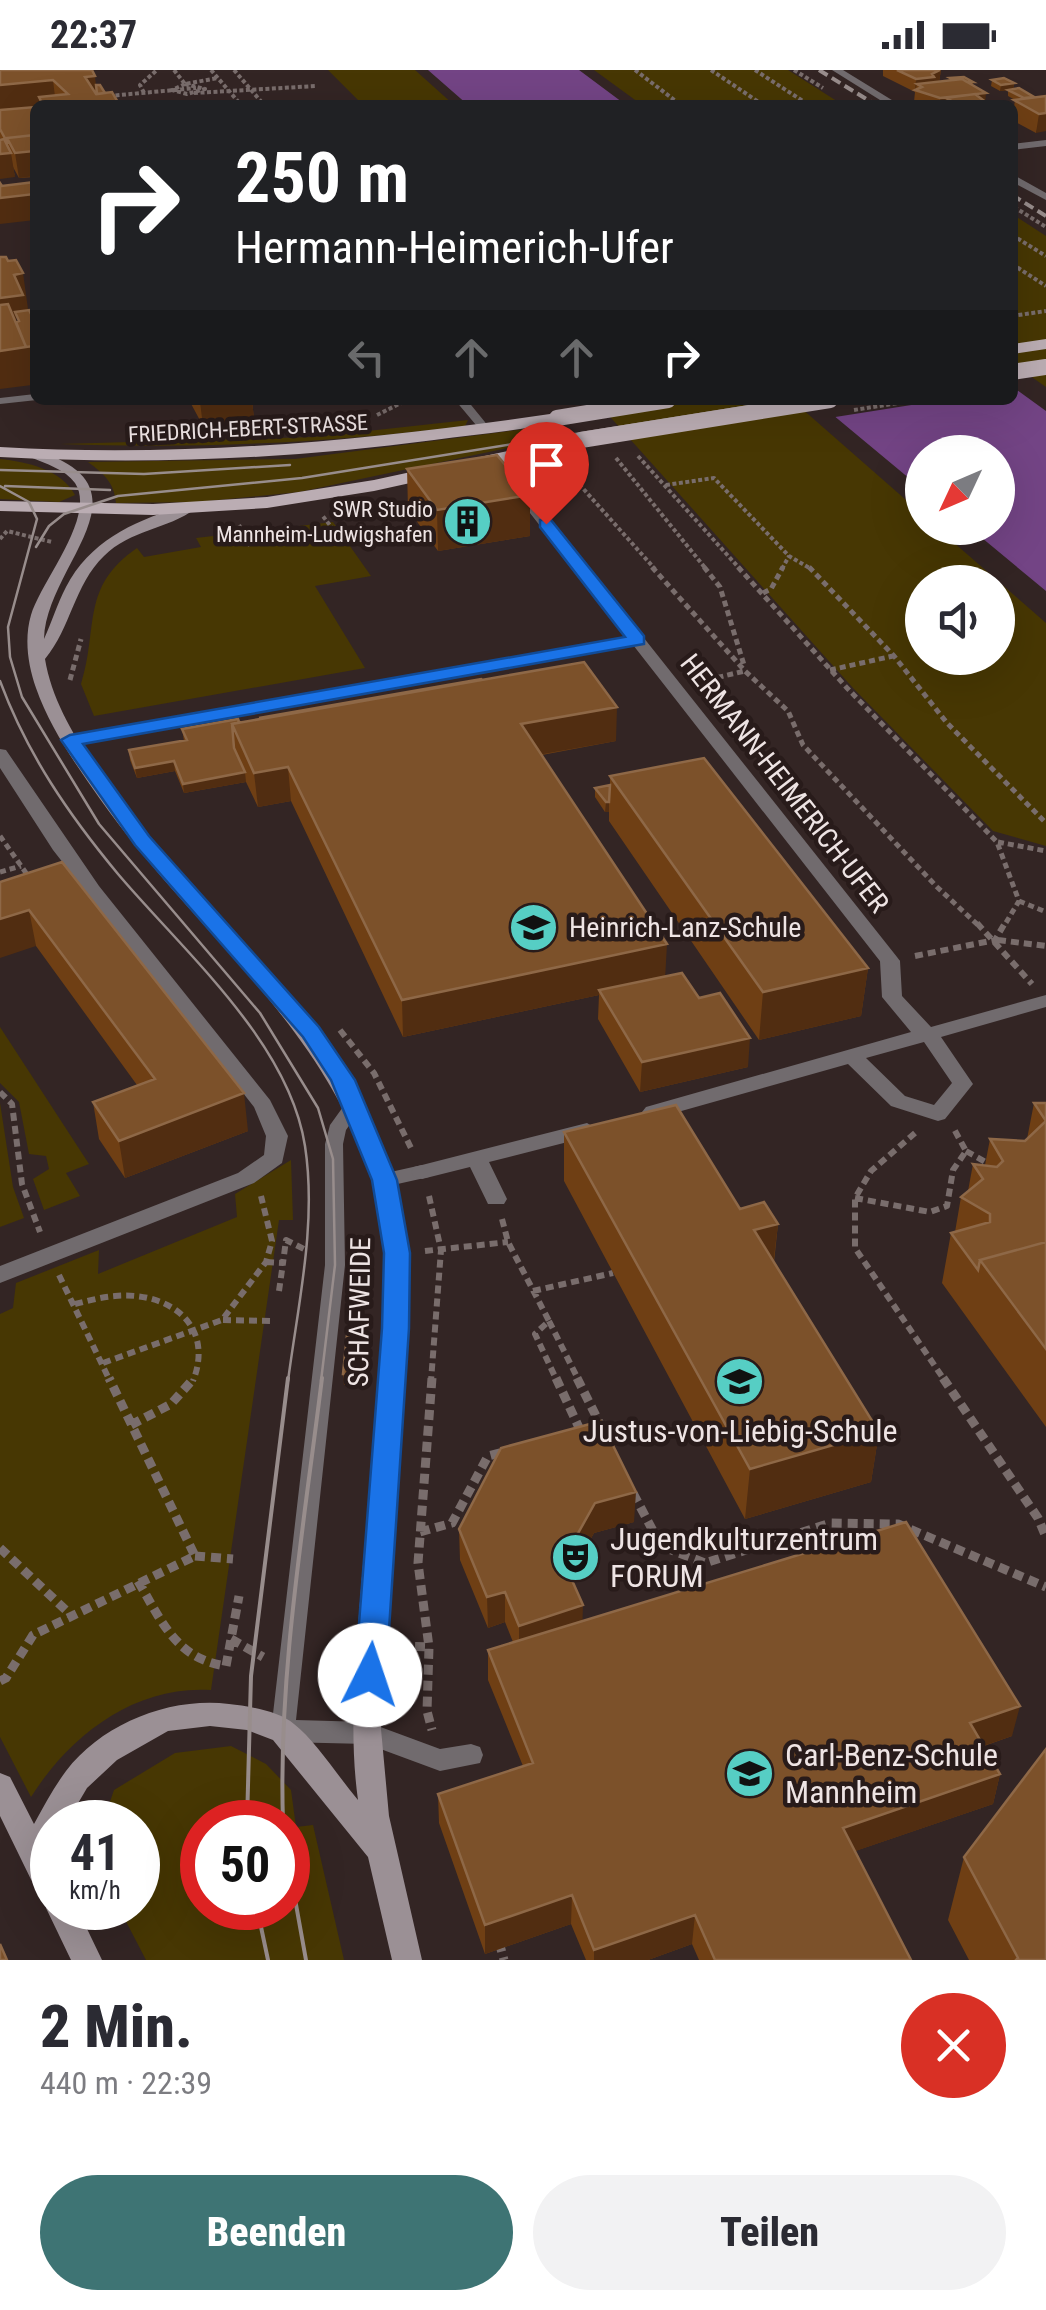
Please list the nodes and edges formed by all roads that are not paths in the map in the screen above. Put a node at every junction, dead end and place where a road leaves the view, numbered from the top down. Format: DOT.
graph roads {
  1 [pos="837,70"];
  2 [pos="887,100"];
  3 [pos="1046,143"];
  4 [pos="1018,146"];
  5 [pos="1018,180"];
  6 [pos="1046,197"];
  7 [pos="1046,344"];
  8 [pos="1018,348"];
  9 [pos="1046,367"];
  10 [pos="1018,371"];
  11 [pos="30,398"];
  12 [pos="0,401"];
  13 [pos="465,405"];
  14 [pos="637,405"];
  15 [pos="799,405"];
  16 [pos="480,422"];
  17 [pos="0,452"];
  18 [pos="35,454"];
  19 [pos="380,484"];
  20 [pos="0,506"];
  21 [pos="188,508"];
  22 [pos="89,510"];
  23 [pos="637,640"];
  24 [pos="36,658"];
  25 [pos="70,740"];
  26 [pos="0,754"];
  27 [pos="1040,993"];
  28 [pos="930,1036"];
  29 [pos="854,1058"];
  30 [pos="355,1104"];
  31 [pos="476,1160"];
  32 [pos="422,1172"];
  33 [pos="384,1180"];
  34 [pos="496,1199"];
  35 [pos="0,1275"];
  36 [pos="284,1731"];
  37 [pos="367,1733"];
  38 [pos="471,1755"];
  39 [pos="0,1786"];
  40 [pos="65,1800"];
  41 [pos="30,1846"];
  42 [pos="381,1850"];
  43 [pos="72,1930"];
  44 [pos="87,1960"];
  45 [pos="407,1960"];
  1 -- 2 [label="street"];
  3 -- 4 [label="street"];
  5 -- 6 [label="street"];
  7 -- 8 [label="main road"];
  9 -- 10 [label="main road, bridge"];
  11 -- 12 [label="lane"];
  13 -- 16 [label="lane"];
  14 -- 16 [label="main road, FRIEDRICH-EBERT-STRASSE, bridge"];
  15 -- 19 [label="main road, bridge"];
  16 -- 18 [label="main road, FRIEDRICH-EBERT-STRASSE"];
  17 -- 18 [label="main road, FRIEDRICH-EBERT-STRASSE"];
  18 -- 22 [label="main road"];
  19 -- 21 [label="main road"];
  19 -- 23 [label="street, HERMANN-HEIMERICH-UFER"];
  20 -- 22 [label="main road"];
  21 -- 22 [label="main road"];
  21 -- 24 [label="main road"];
  22 -- 24 [label="main road, SCHAFWEIDE"];
  23 -- 25 [label="lane"];
  23 -- 28 [label="street, HERMANN-HEIMERICH-UFER"];
  24 -- 25 [label="main road, SCHAFWEIDE"];
  25 -- 30 [label="main road, SCHAFWEIDE"];
  26 -- 35 [label="street"];
  27 -- 28 [label="street"];
  28 -- 29 [label="street"];
  28 -- 29 [label="street"];
  29 -- 31 [label="street"];
  30 -- 33 [label="main road, SCHAFWEIDE"];
  30 -- 36 [label="lane"];
  31 -- 32 [label="street"];
  31 -- 34 [label="street"];
  32 -- 33 [label="lane"];
  33 -- 37 [label="main road, SCHAFWEIDE"];
  36 -- 37 [label="lane"];
  36 -- 40 [label="main road"];
  36 -- 42 [label="main road"];
  37 -- 38 [label="lane"];
  37 -- 42 [label="main road, SCHAFWEIDE"];
  39 -- 41 [label="main road"];
  42 -- 45 [label="main road, SCHAFWEIDE"];
  43 -- 44 [label="main road"];
}
